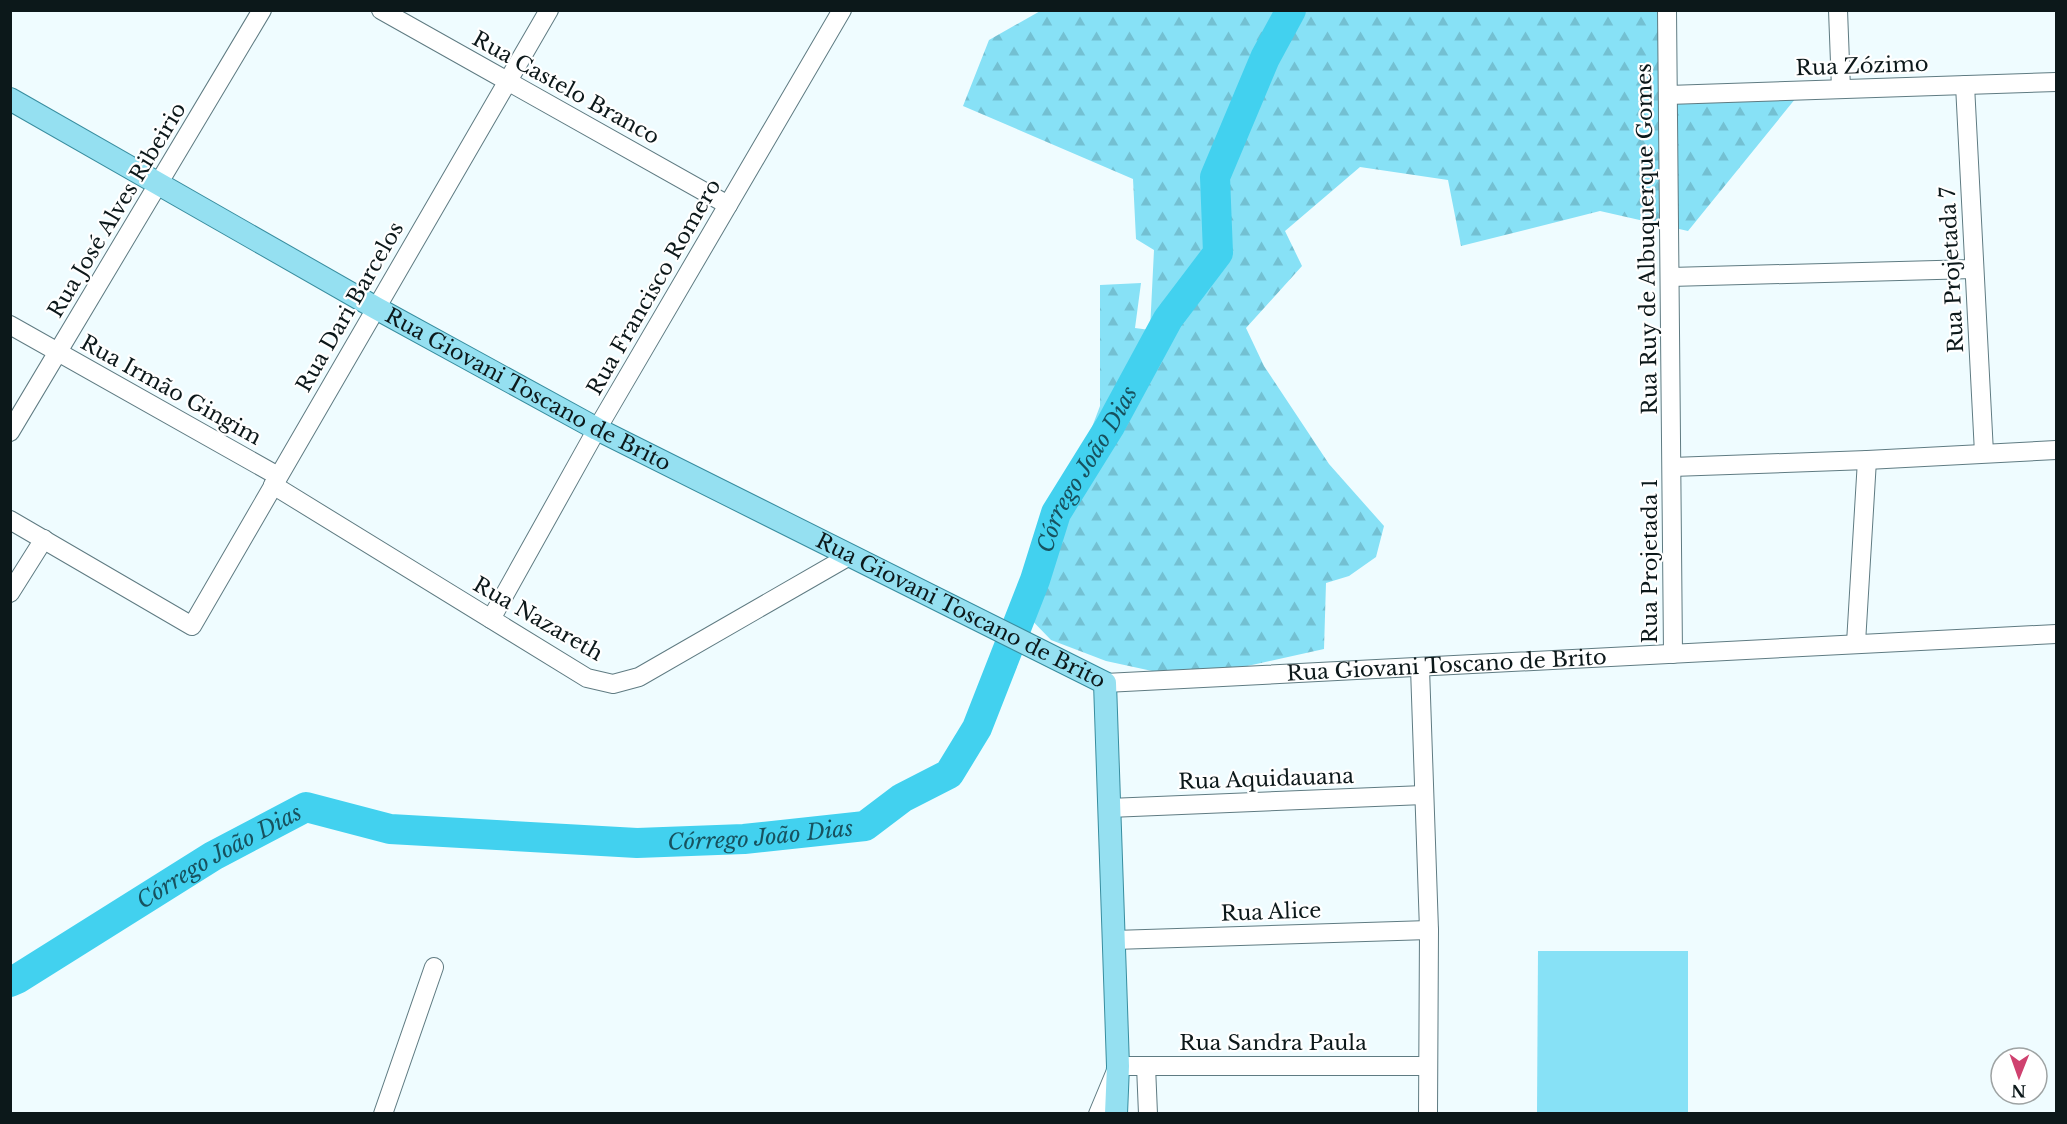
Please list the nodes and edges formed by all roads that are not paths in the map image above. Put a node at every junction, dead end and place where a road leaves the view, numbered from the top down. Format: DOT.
graph roads {
  1 [pos="261,10"];
  2 [pos="381,10"];
  3 [pos="549,10"];
  4 [pos="842,10"];
  5 [pos="1668,10"];
  6 [pos="1838,10"];
  7 [pos="507,81"];
  8 [pos="2056,82"];
  9 [pos="1965,84"];
  10 [pos="1841,89"];
  11 [pos="1668,95"];
  12 [pos="10,99"];
  13 [pos="159,184"];
  14 [pos="728,205"];
  15 [pos="1974,269"];
  16 [pos="1670,277"];
  17 [pos="375,308"];
  18 [pos="10,325"];
  19 [pos="58,352"];
  20 [pos="597,429"];
  21 [pos="10,432"];
  22 [pos="2056,450"];
  23 [pos="1984,453"];
  24 [pos="1867,460"];
  25 [pos="1672,466"];
  26 [pos="275,480"];
  27 [pos="10,520"];
  28 [pos="44,539"];
  29 [pos="850,555"];
  30 [pos="10,593"];
  31 [pos="491,619"];
  32 [pos="2056,634"];
  33 [pos="1856,643"];
  34 [pos="1673,654"];
  35 [pos="1420,668"];
  36 [pos="1105,683"];
  37 [pos="1424,795"];
  38 [pos="1110,808"];
  39 [pos="1430,930"];
  40 [pos="1114,939"];
  41 [pos="434,966"];
  42 [pos="1118,1066"];
  43 [pos="1146,1066"];
  44 [pos="1428,1066"];
  45 [pos="383,1113"];
  46 [pos="1098,1113"];
  47 [pos="1116,1113"];
  48 [pos="1148,1113"];
  49 [pos="1428,1113"];
  1 -- 13 [label="street, Rua José Alves Ribeirio"];
  2 -- 7 [label="street, Rua Castelo Branco"];
  3 -- 7 [label="street, Rua Dari Barcelos"];
  4 -- 14 [label="street, Rua Francisco Romero"];
  5 -- 11 [label="street, Rua Ruy de Albuquerque Gomes"];
  6 -- 10 [label="street"];
  7 -- 14 [label="street, Rua Castelo Branco"];
  7 -- 17 [label="street, Rua Dari Barcelos"];
  8 -- 9 [label="street, Rua Zózimo"];
  9 -- 10 [label="street, Rua Zózimo"];
  9 -- 15 [label="street, Rua Projetada 7"];
  10 -- 11 [label="street, Rua Zózimo"];
  11 -- 16 [label="street, Rua Ruy de Albuquerque Gomes"];
  12 -- 13 [label="main road, Rua Giovani Toscano de Brito"];
  13 -- 17 [label="main road, Rua Giovani Toscano de Brito"];
  13 -- 19 [label="street, Rua José Alves Ribeirio"];
  14 -- 20 [label="street, Rua Francisco Romero"];
  15 -- 16 [label="street"];
  15 -- 23 [label="street, Rua Projetada 7"];
  16 -- 25 [label="street, Rua Ruy de Albuquerque Gomes"];
  17 -- 20 [label="main road, Rua Giovani Toscano de Brito"];
  17 -- 26 [label="street, Rua Dari Barcelos"];
  18 -- 19 [label="street, Rua Irmão Gingim"];
  19 -- 21 [label="street, Rua José Alves Ribeirio"];
  19 -- 26 [label="street, Rua Irmão Gingim"];
  20 -- 29 [label="main road, Rua Giovani Toscano de Brito"];
  20 -- 31 [label="street, Rua Francisco Romero"];
  22 -- 23 [label="street"];
  23 -- 24 [label="street"];
  24 -- 25 [label="street"];
  24 -- 33 [label="street"];
  25 -- 34 [label="street, Rua Projetada 1"];
  26 -- 28 [label="street, Rua Dari Barcelos"];
  26 -- 31 [label="street, Rua Nazareth"];
  27 -- 28 [label="street"];
  28 -- 30 [label="street"];
  29 -- 31 [label="street, Rua Nazareth"];
  29 -- 36 [label="main road, Rua Giovani Toscano de Brito"];
  32 -- 33 [label="street, Rua Giovani Toscano de Brito"];
  33 -- 34 [label="street, Rua Giovani Toscano de Brito"];
  34 -- 35 [label="street, Rua Giovani Toscano de Brito"];
  35 -- 36 [label="street, Rua Giovani Toscano de Brito"];
  35 -- 37 [label="street"];
  36 -- 38 [label="main road"];
  37 -- 38 [label="street, Rua Aquidauana"];
  37 -- 39 [label="street"];
  38 -- 40 [label="main road"];
  39 -- 40 [label="street, Rua Alice"];
  39 -- 44 [label="street"];
  40 -- 42 [label="main road"];
  41 -- 45 [label="street"];
  42 -- 43 [label="street, Rua Sandra Paula"];
  42 -- 46 [label="street"];
  42 -- 47 [label="main road"];
  43 -- 44 [label="street, Rua Sandra Paula"];
  43 -- 48 [label="street"];
  44 -- 49 [label="street"];
}
